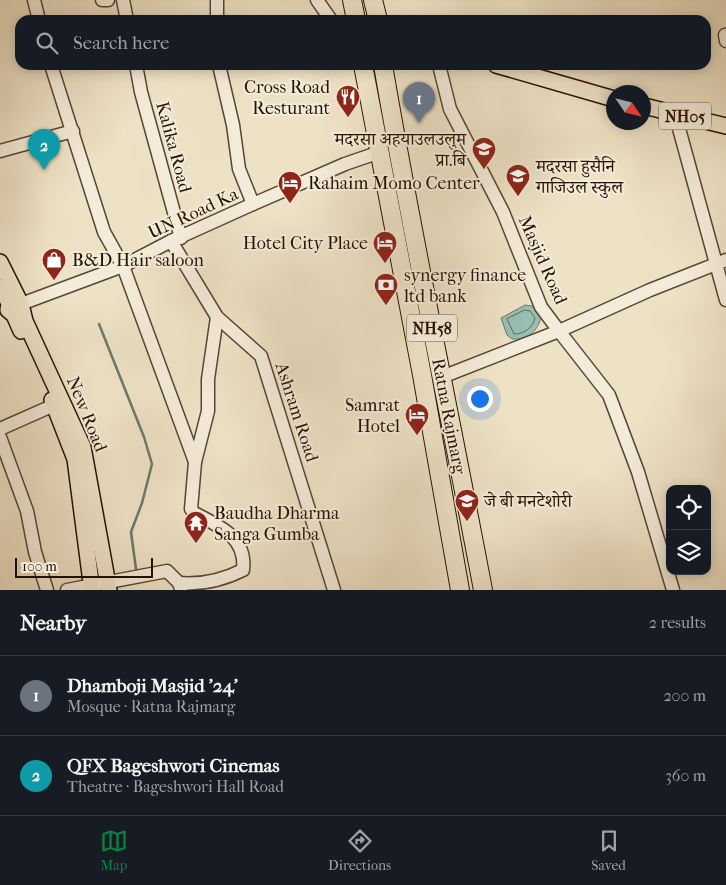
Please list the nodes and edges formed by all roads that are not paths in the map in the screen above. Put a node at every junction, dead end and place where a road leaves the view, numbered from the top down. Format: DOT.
graph roads {
  1 [pos="34,0"];
  2 [pos="102,0"];
  3 [pos="108,0"];
  4 [pos="123,0"];
  5 [pos="217,0"];
  6 [pos="318,0"];
  7 [pos="352,0"];
  8 [pos="374,0"];
  9 [pos="38,15"];
  10 [pos="126,15"];
  11 [pos="218,15"];
  12 [pos="328,15"];
  13 [pos="355,15"];
  14 [pos="377,15"];
  15 [pos="53,70"];
  16 [pos="137,70"];
  17 [pos="220,70"];
  18 [pos="364,70"];
  19 [pos="384,70"];
  20 [pos="440,70"];
  21 [pos="513,70"];
  22 [pos="606,97"];
  23 [pos="651,108"];
  24 [pos="674,114"];
  25 [pos="726,126"];
  26 [pos="73,132"];
  27 [pos="397,148"];
  28 [pos="0,151"];
  29 [pos="380,152"];
  30 [pos="253,204"];
  31 [pos="176,239"];
  32 [pos="0,262"];
  33 [pos="721,262"];
  34 [pos="123,266"];
  35 [pos="0,287"];
  36 [pos="726,300"];
  37 [pos="13,308"];
  38 [pos="217,317"];
  39 [pos="559,331"];
  40 [pos="442,377"];
  41 [pos="59,403"];
  42 [pos="0,430"];
  43 [pos="0,437"];
  44 [pos="196,462"];
  45 [pos="109,586"];
  46 [pos="180,587"];
  47 [pos="92,589"];
  48 [pos="47,590"];
  49 [pos="67,590"];
  50 [pos="334,590"];
  51 [pos="460,590"];
  52 [pos="482,590"];
  53 [pos="673,590"];
  1 -- 9 [label="street"];
  2 -- 3 [label="street"];
  4 -- 10 [label="street"];
  5 -- 11 [label="street"];
  6 -- 12 [label="street"];
  7 -- 13 [label="highway"];
  8 -- 14 [label="highway"];
  15 -- 26 [label="street"];
  16 -- 31 [label="street, Kalika Road"];
  17 -- 30 [label="street"];
  18 -- 29 [label="highway, Ratna Rajmarg / NH58"];
  19 -- 27 [label="highway, Ratna Rajmarg / NH58"];
  20 -- 39 [label="street, Masjid Road"];
  21 -- 22 [label="main road"];
  23 -- 24 [label="main road, NH05"];
  24 -- 25 [label="main road, NH05"];
  24 -- 33 [label="street"];
  26 -- 28 [label="street"];
  26 -- 34 [label="street"];
  27 -- 29 [label="main road"];
  27 -- 40 [label="highway, Ratna Rajmarg / NH58"];
  29 -- 30 [label="street, UN Road Ka"];
  29 -- 51 [label="highway, Ratna Rajmarg / NH58"];
  30 -- 31 [label="street, UN Road Ka"];
  31 -- 34 [label="street, UN Road Ka"];
  31 -- 38 [label="street, Ashram Road"];
  32 -- 37 [label="main road"];
  33 -- 36 [label="street"];
  33 -- 39 [label="street"];
  34 -- 37 [label="street, UN Road Ka"];
  34 -- 44 [label="street"];
  35 -- 37 [label="main road"];
  37 -- 41 [label="main road"];
  38 -- 44 [label="street"];
  38 -- 50 [label="street, Ashram Road"];
  39 -- 40 [label="street"];
  39 -- 53 [label="street, Masjid Road"];
  40 -- 52 [label="highway, Ratna Rajmarg / NH58"];
  41 -- 42 [label="street"];
  41 -- 45 [label="main road, New Road"];
  41 -- 47 [label="main road"];
  43 -- 48 [label="street"];
  44 -- 46 [label="street"];
  45 -- 46 [label="street"];
  45 -- 47 [label="street"];
  47 -- 49 [label="street"];
}
